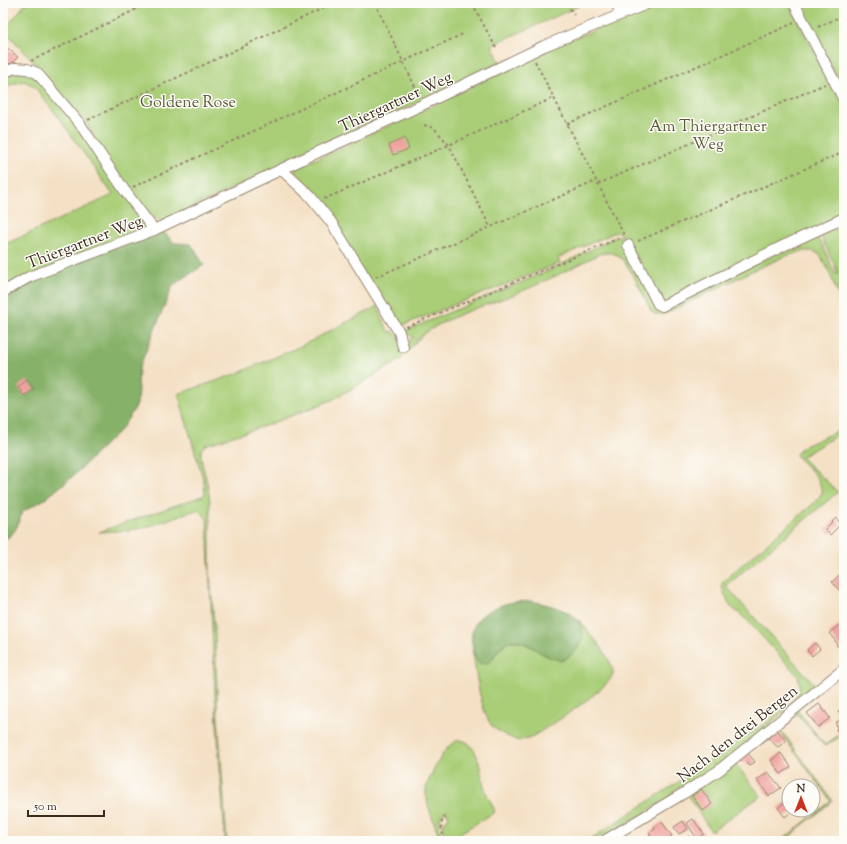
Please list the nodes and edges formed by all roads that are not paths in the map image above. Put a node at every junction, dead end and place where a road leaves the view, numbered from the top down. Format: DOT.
graph roads {
  1 [pos="616,3"];
  2 [pos="649,3"];
  3 [pos="794,3"];
  4 [pos="620,14"];
  5 [pos="3,73"];
  6 [pos="844,100"];
  7 [pos="281,169"];
  8 [pos="844,218"];
  9 [pos="154,230"];
  10 [pos="626,241"];
  11 [pos="3,292"];
  12 [pos="403,347"];
  13 [pos="844,668"];
  14 [pos="604,841"];
  1 -- 4 [label="street"];
  2 -- 4 [label="street, Thiergartner Weg"];
  3 -- 6 [label="street"];
  4 -- 7 [label="street, Thiergartner Weg"];
  5 -- 9 [label="street, Thiergartner Weg"];
  7 -- 9 [label="street, Thiergartner Weg"];
  7 -- 12 [label="street"];
  8 -- 10 [label="street"];
  9 -- 11 [label="street, Thiergartner Weg"];
  13 -- 14 [label="street, Nach den drei Bergen"];
}
